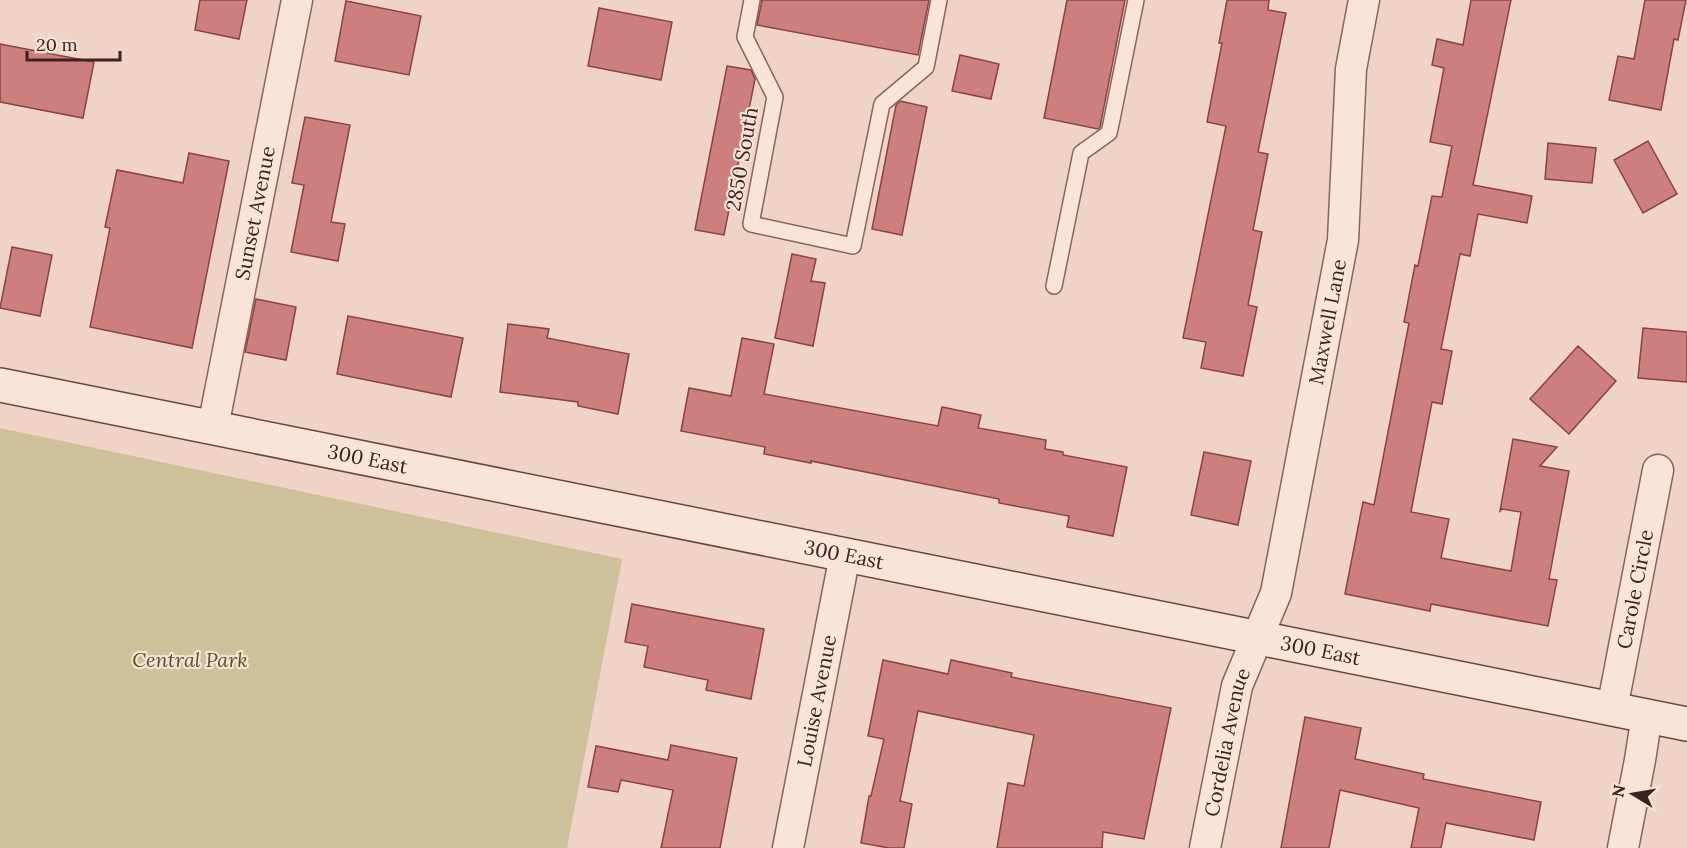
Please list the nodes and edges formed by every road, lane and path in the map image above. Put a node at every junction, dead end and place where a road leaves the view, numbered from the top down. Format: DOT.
graph roads {
  1 [pos="297,0"];
  2 [pos="752,0"];
  3 [pos="939,0"];
  4 [pos="1136,0"];
  5 [pos="1364,0"];
  6 [pos="1054,286"];
  7 [pos="0,385"];
  8 [pos="213,427"];
  9 [pos="1658,470"];
  10 [pos="845,555"];
  11 [pos="1257,638"];
  12 [pos="1612,709"];
  13 [pos="1647,715"];
  14 [pos="1687,724"];
  15 [pos="788,848"];
  16 [pos="1205,848"];
  17 [pos="1623,848"];
  1 -- 8 [label="street, Sunset Avenue"];
  2 -- 3 [label="lane, 2850 South"];
  4 -- 6 [label="lane"];
  5 -- 11 [label="street, Maxwell Lane"];
  7 -- 8 [label="street, 300 East"];
  8 -- 10 [label="street, 300 East"];
  9 -- 12 [label="street, Carole Circle"];
  10 -- 11 [label="street, 300 East"];
  10 -- 15 [label="street, Louise Avenue"];
  11 -- 12 [label="street, 300 East"];
  11 -- 16 [label="street, Cordelia Avenue"];
  12 -- 13 [label="street, 300 East"];
  13 -- 14 [label="street, 300 East"];
  13 -- 17 [label="street"];
}
